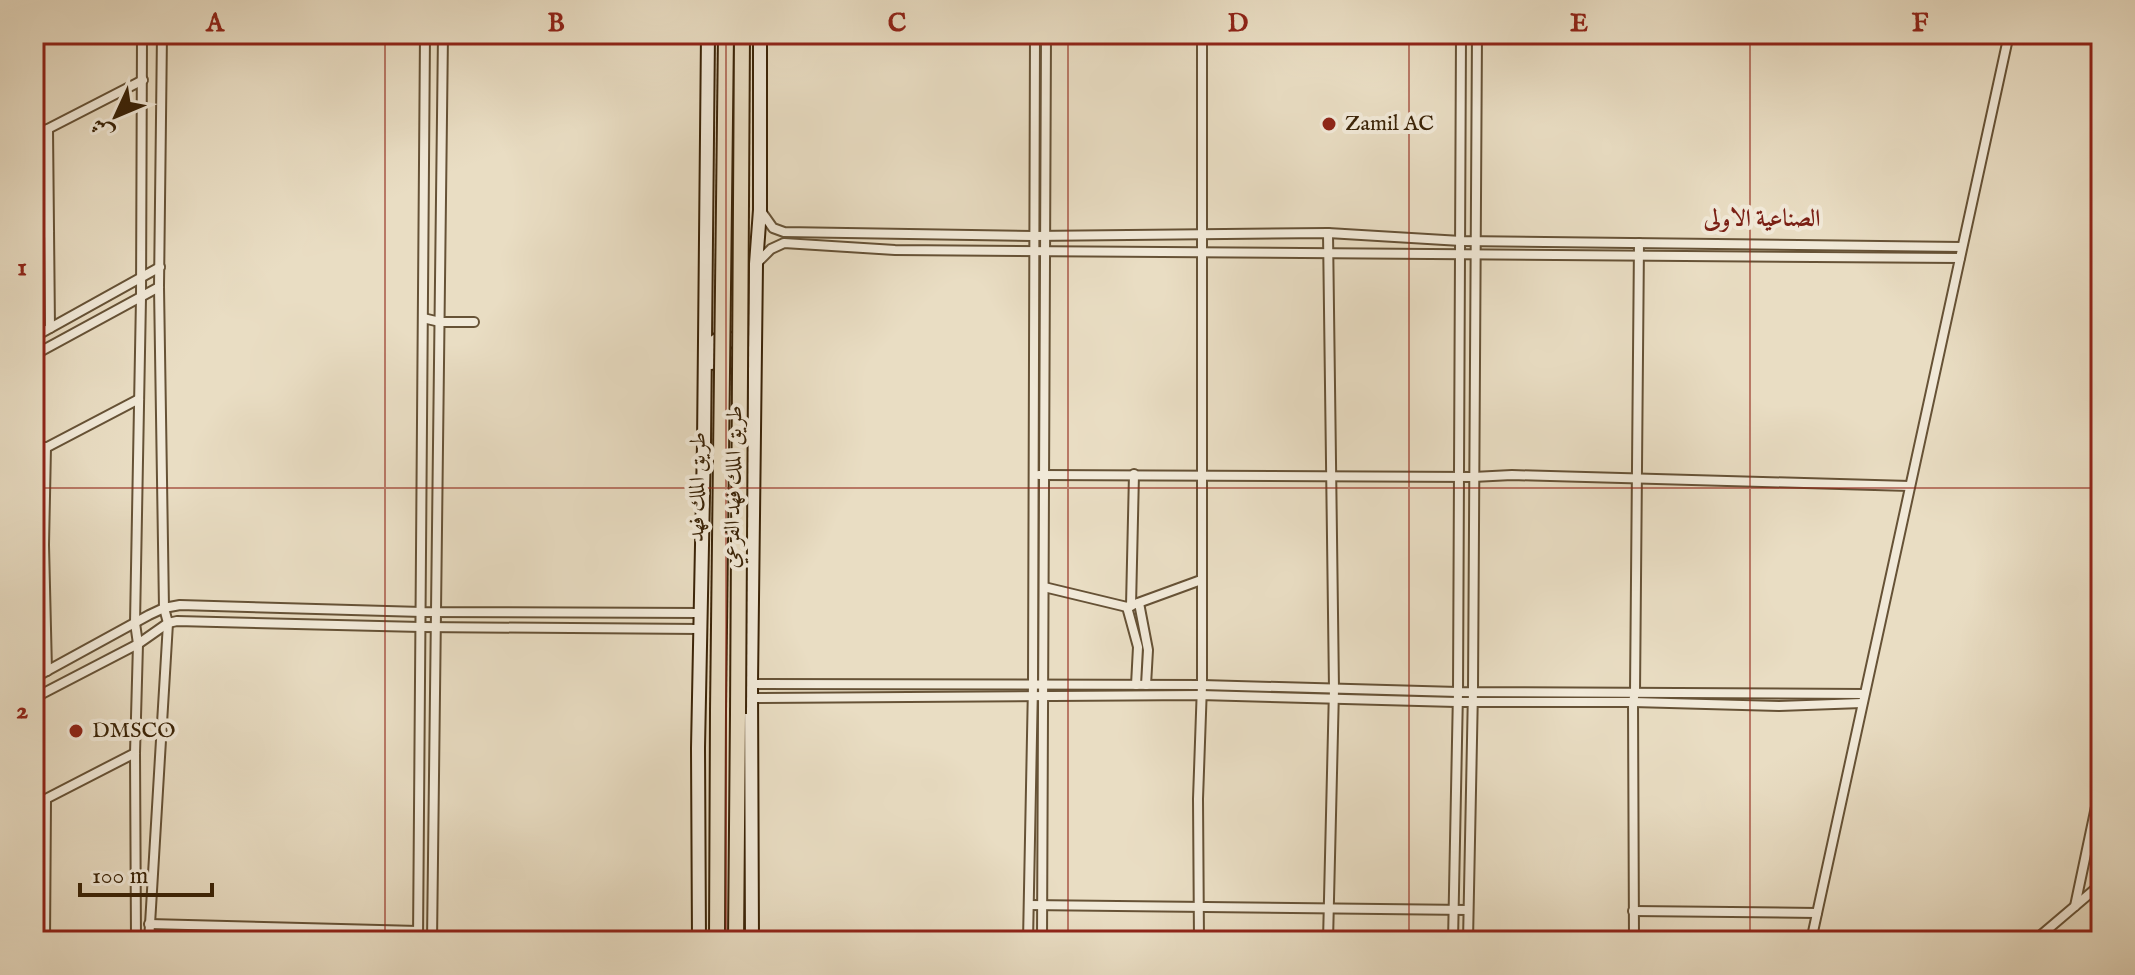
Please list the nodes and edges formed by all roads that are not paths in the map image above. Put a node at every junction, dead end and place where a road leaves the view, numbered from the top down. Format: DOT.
graph roads {
  1 [pos="142,34"];
  2 [pos="162,34"];
  3 [pos="425,34"];
  4 [pos="443,34"];
  5 [pos="708,34"];
  6 [pos="726,34"];
  7 [pos="742,34"];
  8 [pos="760,34"];
  9 [pos="1035,34"];
  10 [pos="1046,34"];
  11 [pos="1202,34"];
  12 [pos="1461,34"];
  13 [pos="1477,34"];
  14 [pos="2009,34"];
  15 [pos="143,80"];
  16 [pos="48,129"];
  17 [pos="34,136"];
  18 [pos="760,210"];
  19 [pos="49,231"];
  20 [pos="1328,233"];
  21 [pos="1044,234"];
  22 [pos="896,235"];
  23 [pos="1113,235"];
  24 [pos="1033,236"];
  25 [pos="1201,236"];
  26 [pos="34,239"];
  27 [pos="1461,241"];
  28 [pos="1475,242"];
  29 [pos="1639,243"];
  30 [pos="1962,247"];
  31 [pos="895,250"];
  32 [pos="1032,250"];
  33 [pos="1044,250"];
  34 [pos="1113,251"];
  35 [pos="1201,252"];
  36 [pos="1329,252"];
  37 [pos="1461,253"];
  38 [pos="1475,253"];
  39 [pos="1639,255"];
  40 [pos="1960,258"];
  41 [pos="756,264"];
  42 [pos="160,267"];
  43 [pos="141,279"];
  44 [pos="159,287"];
  45 [pos="141,298"];
  46 [pos="423,318"];
  47 [pos="440,322"];
  48 [pos="474,322"];
  49 [pos="50,328"];
  50 [pos="34,337"];
  51 [pos="34,355"];
  52 [pos="139,399"];
  53 [pos="704,444"];
  54 [pos="46,447"];
  55 [pos="34,454"];
  56 [pos="1044,474"];
  57 [pos="1134,474"];
  58 [pos="1033,475"];
  59 [pos="1200,475"];
  60 [pos="1333,476"];
  61 [pos="1458,477"];
  62 [pos="1473,477"];
  63 [pos="1636,480"];
  64 [pos="755,481"];
  65 [pos="1910,486"];
  66 [pos="44,545"];
  67 [pos="34,550"];
  68 [pos="1201,580"];
  69 [pos="1044,587"];
  70 [pos="1132,605"];
  71 [pos="164,608"];
  72 [pos="436,611"];
  73 [pos="422,612"];
  74 [pos="701,613"];
  75 [pos="135,623"];
  76 [pos="168,623"];
  77 [pos="435,626"];
  78 [pos="421,627"];
  79 [pos="700,629"];
  80 [pos="138,644"];
  81 [pos="47,671"];
  82 [pos="34,678"];
  83 [pos="902,685"];
  84 [pos="1136,685"];
  85 [pos="1146,685"];
  86 [pos="1043,689"];
  87 [pos="1032,690"];
  88 [pos="1201,690"];
  89 [pos="751,691"];
  90 [pos="1333,694"];
  91 [pos="1472,695"];
  92 [pos="902,696"];
  93 [pos="1457,697"];
  94 [pos="1634,697"];
  95 [pos="34,698"];
  96 [pos="1863,699"];
  97 [pos="135,753"];
  98 [pos="2101,783"];
  99 [pos="46,799"];
  100 [pos="34,805"];
  101 [pos="2101,884"];
  102 [pos="46,894"];
  103 [pos="34,900"];
  104 [pos="1029,905"];
  105 [pos="1042,905"];
  106 [pos="1201,906"];
  107 [pos="2075,906"];
  108 [pos="1453,909"];
  109 [pos="1328,910"];
  110 [pos="1468,910"];
  111 [pos="1633,911"];
  112 [pos="1817,913"];
  113 [pos="149,924"];
  114 [pos="418,936"];
  115 [pos="144,940"];
  116 [pos="45,941"];
  117 [pos="432,941"];
  118 [pos="699,941"];
  119 [pos="717,941"];
  120 [pos="736,941"];
  121 [pos="752,941"];
  122 [pos="1028,941"];
  123 [pos="1042,941"];
  124 [pos="1199,941"];
  125 [pos="1328,941"];
  126 [pos="1453,941"];
  127 [pos="1468,941"];
  128 [pos="1634,941"];
  129 [pos="1811,941"];
  130 [pos="2034,941"];
  1 -- 15 [label="street"];
  2 -- 42 [label="street"];
  3 -- 46 [label="street"];
  4 -- 47 [label="street"];
  5 -- 53 [label="main road, طريق الملك فهد الفرعي"];
  6 -- 119 [label="highway, طريق الملك فهد, bridge"];
  7 -- 120 [label="highway, طريق الملك فهد, bridge"];
  8 -- 18 [label="main road, طريق الملك فهد الفرعي"];
  9 -- 24 [label="street"];
  10 -- 21 [label="street"];
  11 -- 25 [label="street"];
  12 -- 27 [label="street"];
  13 -- 28 [label="street"];
  14 -- 30 [label="street"];
  15 -- 16 [label="street"];
  15 -- 43 [label="street"];
  16 -- 17 [label="street"];
  16 -- 19 [label="street"];
  18 -- 22 [label="street"];
  18 -- 41 [label="main road, طريق الملك فهد الفرعي"];
  19 -- 26 [label="street"];
  19 -- 49 [label="street"];
  20 -- 25 [label="street"];
  20 -- 27 [label="street"];
  20 -- 36 [label="street"];
  21 -- 23 [label="street"];
  21 -- 24 [label="street"];
  21 -- 33 [label="street"];
  22 -- 24 [label="street"];
  22 -- 31 [label="street"];
  23 -- 25 [label="street"];
  23 -- 34 [label="street"];
  24 -- 32 [label="street"];
  25 -- 35 [label="street"];
  27 -- 28 [label="street"];
  27 -- 37 [label="street"];
  28 -- 29 [label="street"];
  28 -- 38 [label="street"];
  29 -- 30 [label="street"];
  29 -- 39 [label="street"];
  30 -- 40 [label="street"];
  31 -- 32 [label="street"];
  31 -- 41 [label="street"];
  32 -- 33 [label="street"];
  32 -- 58 [label="street"];
  33 -- 34 [label="street"];
  33 -- 56 [label="street"];
  34 -- 35 [label="street"];
  35 -- 36 [label="street"];
  35 -- 59 [label="street"];
  36 -- 37 [label="street"];
  36 -- 60 [label="street"];
  37 -- 38 [label="street"];
  37 -- 61 [label="street"];
  38 -- 39 [label="street"];
  38 -- 62 [label="street"];
  39 -- 40 [label="street"];
  39 -- 63 [label="street"];
  40 -- 65 [label="street"];
  41 -- 64 [label="main road, طريق الملك فهد الفرعي"];
  42 -- 43 [label="street"];
  42 -- 44 [label="street"];
  43 -- 45 [label="street"];
  43 -- 49 [label="street"];
  44 -- 45 [label="street"];
  44 -- 71 [label="street"];
  45 -- 51 [label="street"];
  45 -- 52 [label="street"];
  46 -- 47 [label="street"];
  46 -- 73 [label="street"];
  47 -- 48 [label="street"];
  47 -- 72 [label="street"];
  49 -- 50 [label="street"];
  52 -- 54 [label="street"];
  52 -- 75 [label="street"];
  53 -- 64 [label="main road"];
  53 -- 74 [label="main road, طريق الملك فهد الفرعي"];
  54 -- 55 [label="street"];
  54 -- 66 [label="street"];
  56 -- 57 [label="street"];
  56 -- 58 [label="street"];
  56 -- 69 [label="street"];
  57 -- 59 [label="street"];
  57 -- 70 [label="street"];
  58 -- 87 [label="street"];
  59 -- 60 [label="street"];
  59 -- 68 [label="street"];
  60 -- 61 [label="street"];
  60 -- 90 [label="street"];
  61 -- 62 [label="street"];
  61 -- 93 [label="street"];
  62 -- 63 [label="street"];
  62 -- 91 [label="street"];
  63 -- 65 [label="street"];
  63 -- 94 [label="street"];
  64 -- 89 [label="main road, طريق الملك فهد الفرعي"];
  65 -- 96 [label="street"];
  66 -- 67 [label="street"];
  66 -- 81 [label="street"];
  68 -- 70 [label="street"];
  68 -- 88 [label="street"];
  69 -- 70 [label="street"];
  69 -- 86 [label="street"];
  70 -- 84 [label="street"];
  70 -- 85 [label="street"];
  71 -- 73 [label="street"];
  71 -- 75 [label="street"];
  71 -- 76 [label="street"];
  72 -- 73 [label="street"];
  72 -- 74 [label="street"];
  72 -- 77 [label="street"];
  73 -- 78 [label="street"];
  74 -- 79 [label="main road, طريق الملك فهد الفرعي"];
  75 -- 80 [label="street"];
  75 -- 81 [label="street"];
  76 -- 78 [label="street"];
  76 -- 80 [label="street"];
  76 -- 113 [label="street"];
  77 -- 78 [label="street"];
  77 -- 79 [label="street"];
  77 -- 117 [label="street"];
  78 -- 114 [label="street"];
  79 -- 118 [label="main road, طريق الملك فهد الفرعي"];
  80 -- 95 [label="street"];
  80 -- 97 [label="street"];
  81 -- 82 [label="street"];
  83 -- 87 [label="street"];
  83 -- 89 [label="street"];
  83 -- 92 [label="street"];
  84 -- 85 [label="street"];
  84 -- 86 [label="street"];
  85 -- 88 [label="street"];
  86 -- 87 [label="street"];
  86 -- 88 [label="street"];
  86 -- 105 [label="street"];
  87 -- 92 [label="street"];
  87 -- 104 [label="street"];
  88 -- 90 [label="street"];
  88 -- 106 [label="street"];
  89 -- 92 [label="street"];
  89 -- 121 [label="main road, طريق الملك فهد الفرعي"];
  90 -- 93 [label="street"];
  90 -- 109 [label="street"];
  91 -- 93 [label="street"];
  91 -- 94 [label="street"];
  91 -- 110 [label="street"];
  93 -- 108 [label="street"];
  94 -- 96 [label="street"];
  94 -- 96 [label="street"];
  94 -- 111 [label="street"];
  96 -- 112 [label="street"];
  97 -- 99 [label="street"];
  97 -- 115 [label="street"];
  98 -- 107 [label="street"];
  99 -- 100 [label="street"];
  99 -- 102 [label="street"];
  101 -- 107 [label="street"];
  102 -- 103 [label="street"];
  102 -- 116 [label="street"];
  104 -- 105 [label="street"];
  104 -- 122 [label="street"];
  105 -- 106 [label="street"];
  105 -- 123 [label="street"];
  106 -- 109 [label="street"];
  106 -- 124 [label="street"];
  107 -- 130 [label="street"];
  108 -- 109 [label="street"];
  108 -- 110 [label="street"];
  108 -- 126 [label="street"];
  109 -- 125 [label="street"];
  110 -- 127 [label="street"];
  111 -- 112 [label="street"];
  111 -- 128 [label="street"];
  112 -- 129 [label="street"];
  113 -- 114 [label="street"];
  113 -- 115 [label="street"];
}
